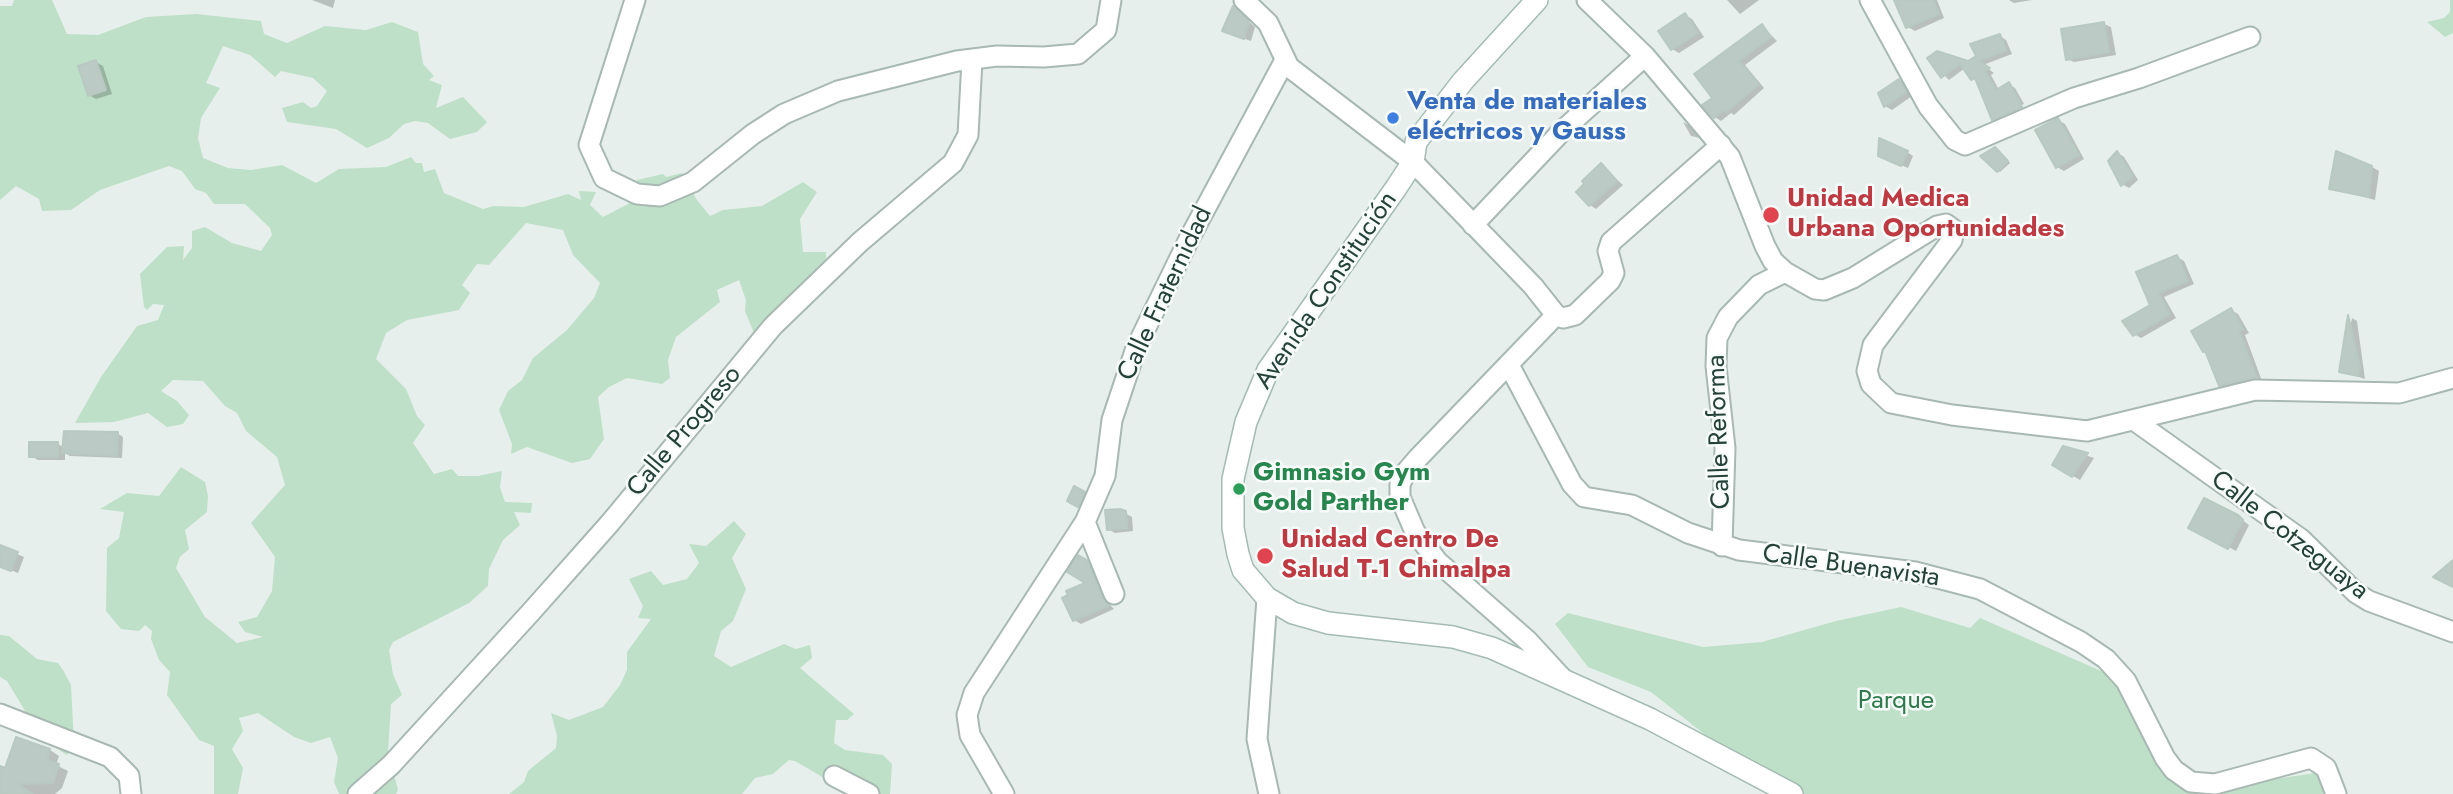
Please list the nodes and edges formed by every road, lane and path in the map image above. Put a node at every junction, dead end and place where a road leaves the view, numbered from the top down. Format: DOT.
graph roads {
  1 [pos="635,0"];
  2 [pos="1111,0"];
  3 [pos="1244,0"];
  4 [pos="1537,0"];
  5 [pos="1587,0"];
  6 [pos="1870,0"];
  7 [pos="2250,37"];
  8 [pos="1645,56"];
  9 [pos="972,60"];
  10 [pos="1284,62"];
  11 [pos="1721,145"];
  12 [pos="1413,162"];
  13 [pos="1473,225"];
  14 [pos="1785,272"];
  15 [pos="1556,316"];
  16 [pos="1509,365"];
  17 [pos="2453,378"];
  18 [pos="2135,421"];
  19 [pos="1085,522"];
  20 [pos="1722,546"];
  21 [pos="1114,594"];
  22 [pos="1267,598"];
  23 [pos="2453,632"];
  24 [pos="1563,679"];
  25 [pos="0,714"];
  26 [pos="834,776"];
  27 [pos="131,794"];
  28 [pos="358,794"];
  29 [pos="869,794"];
  30 [pos="1004,794"];
  31 [pos="1269,794"];
  32 [pos="1792,794"];
  33 [pos="2336,794"];
  1 -- 9 [label="street"];
  2 -- 9 [label="street"];
  3 -- 10 [label="street"];
  4 -- 12 [label="main road, Avenida Constitución"];
  5 -- 8 [label="street"];
  6 -- 7 [label="street"];
  8 -- 11 [label="street"];
  8 -- 13 [label="street"];
  9 -- 28 [label="street, Calle Progreso"];
  10 -- 12 [label="street"];
  10 -- 19 [label="street, Calle Fraternidad"];
  11 -- 14 [label="street"];
  11 -- 15 [label="street"];
  12 -- 13 [label="street"];
  12 -- 22 [label="main road, Avenida Constitución"];
  13 -- 15 [label="street"];
  14 -- 18 [label="street"];
  14 -- 20 [label="street, Calle Reforma"];
  15 -- 16 [label="street"];
  16 -- 20 [label="street, Calle Buenavista"];
  16 -- 24 [label="street"];
  17 -- 18 [label="street"];
  18 -- 23 [label="street, Calle Cotzeguaya"];
  19 -- 21 [label="street"];
  19 -- 30 [label="street, Calle Fraternidad"];
  20 -- 33 [label="street, Calle Buenavista"];
  22 -- 24 [label="main road, Avenida Constitución"];
  22 -- 31 [label="street"];
  24 -- 32 [label="main road, Avenida Constitución"];
  25 -- 27 [label="street"];
  26 -- 29 [label="street"];
}
